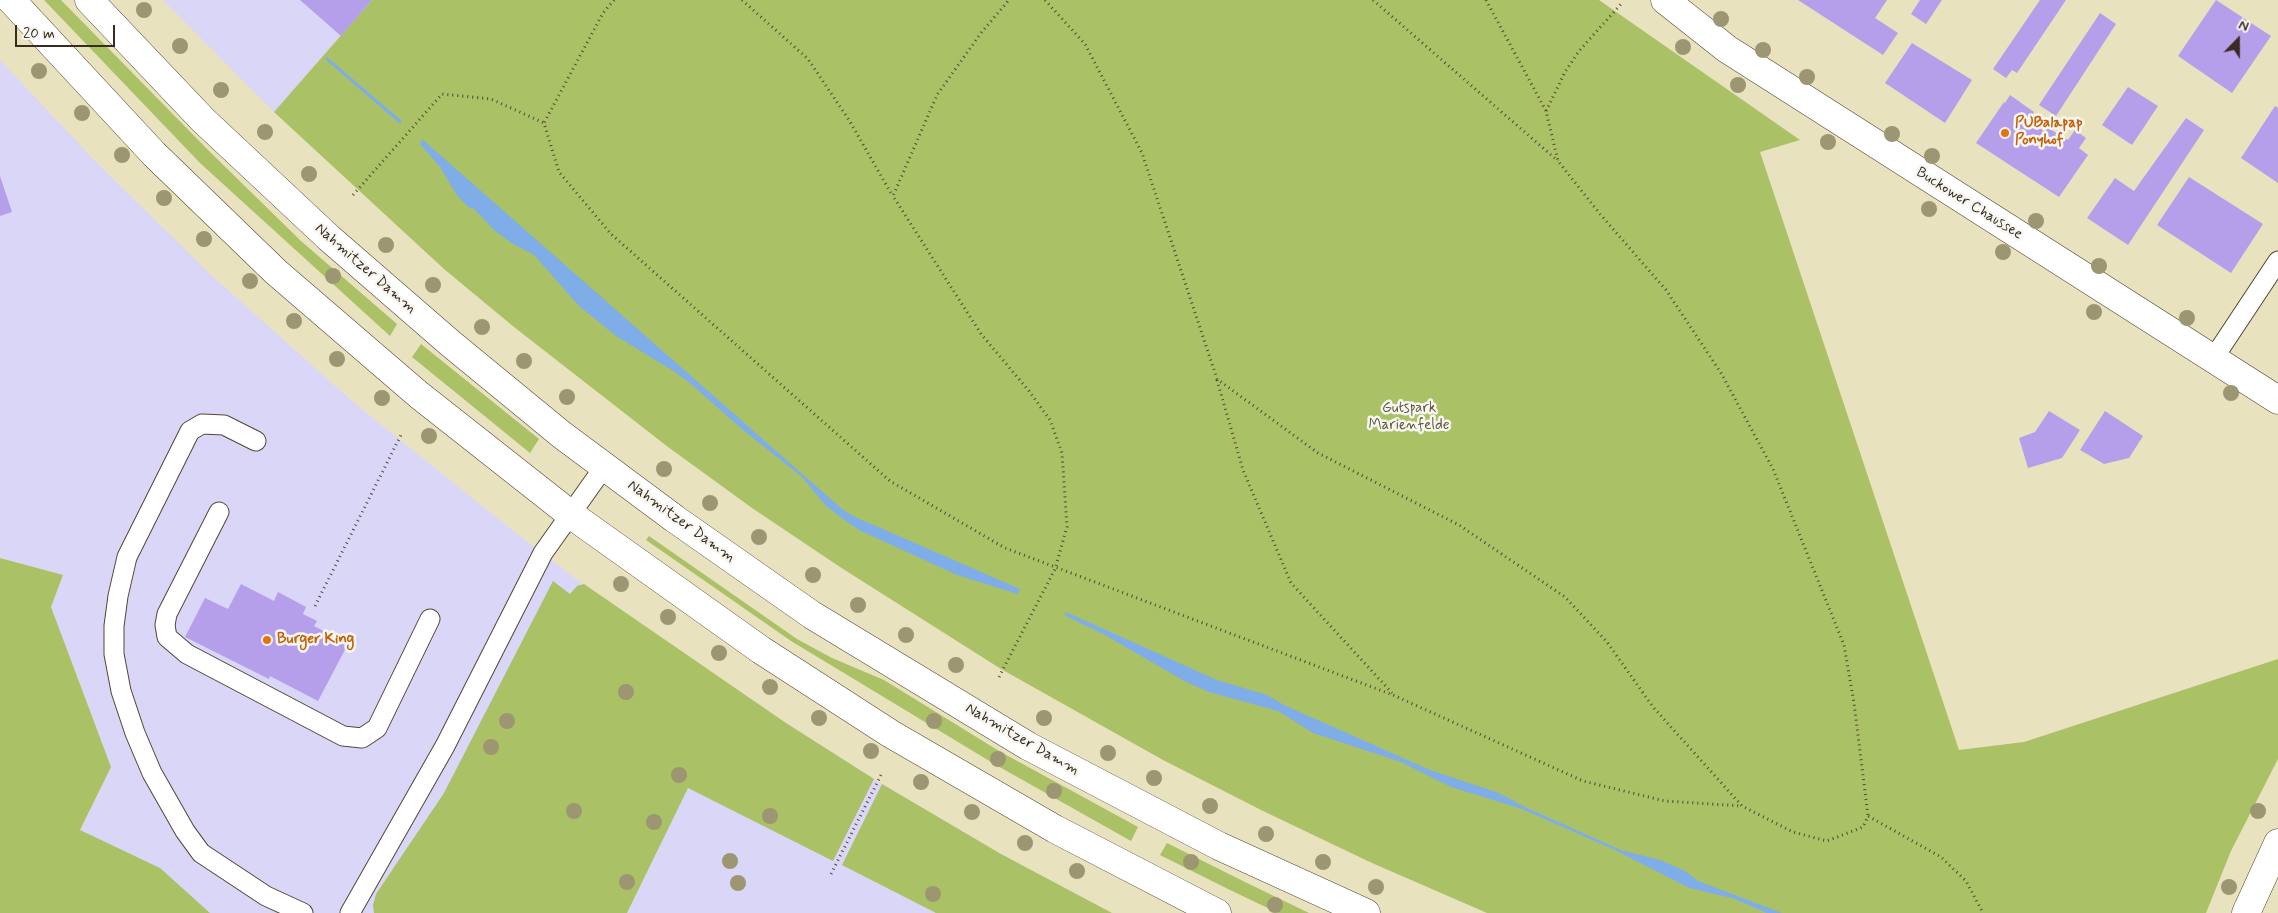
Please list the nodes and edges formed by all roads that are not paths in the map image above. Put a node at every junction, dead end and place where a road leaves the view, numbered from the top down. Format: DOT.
graph roads {
  1 [pos="11,0"];
  2 [pos="89,0"];
  3 [pos="1665,0"];
  4 [pos="2278,261"];
  5 [pos="2213,359"];
  6 [pos="2278,400"];
  7 [pos="256,441"];
  8 [pos="604,467"];
  9 [pos="219,512"];
  10 [pos="570,514"];
  11 [pos="430,619"];
  12 [pos="2278,843"];
  13 [pos="303,913"];
  14 [pos="350,913"];
  15 [pos="1217,913"];
  16 [pos="1366,913"];
  17 [pos="2246,913"];
  1 -- 10 [label="main road"];
  2 -- 8 [label="main road, Nahmitzer Damm"];
  3 -- 5 [label="main road, Buckower Chaussee"];
  4 -- 5 [label="lane"];
  5 -- 6 [label="main road, Buckower Chaussee"];
  7 -- 13 [label="lane"];
  8 -- 10 [label="lane"];
  8 -- 16 [label="main road, Nahmitzer Damm"];
  9 -- 11 [label="lane"];
  10 -- 14 [label="lane"];
  10 -- 15 [label="main road"];
  12 -- 17 [label="main road"];
}
